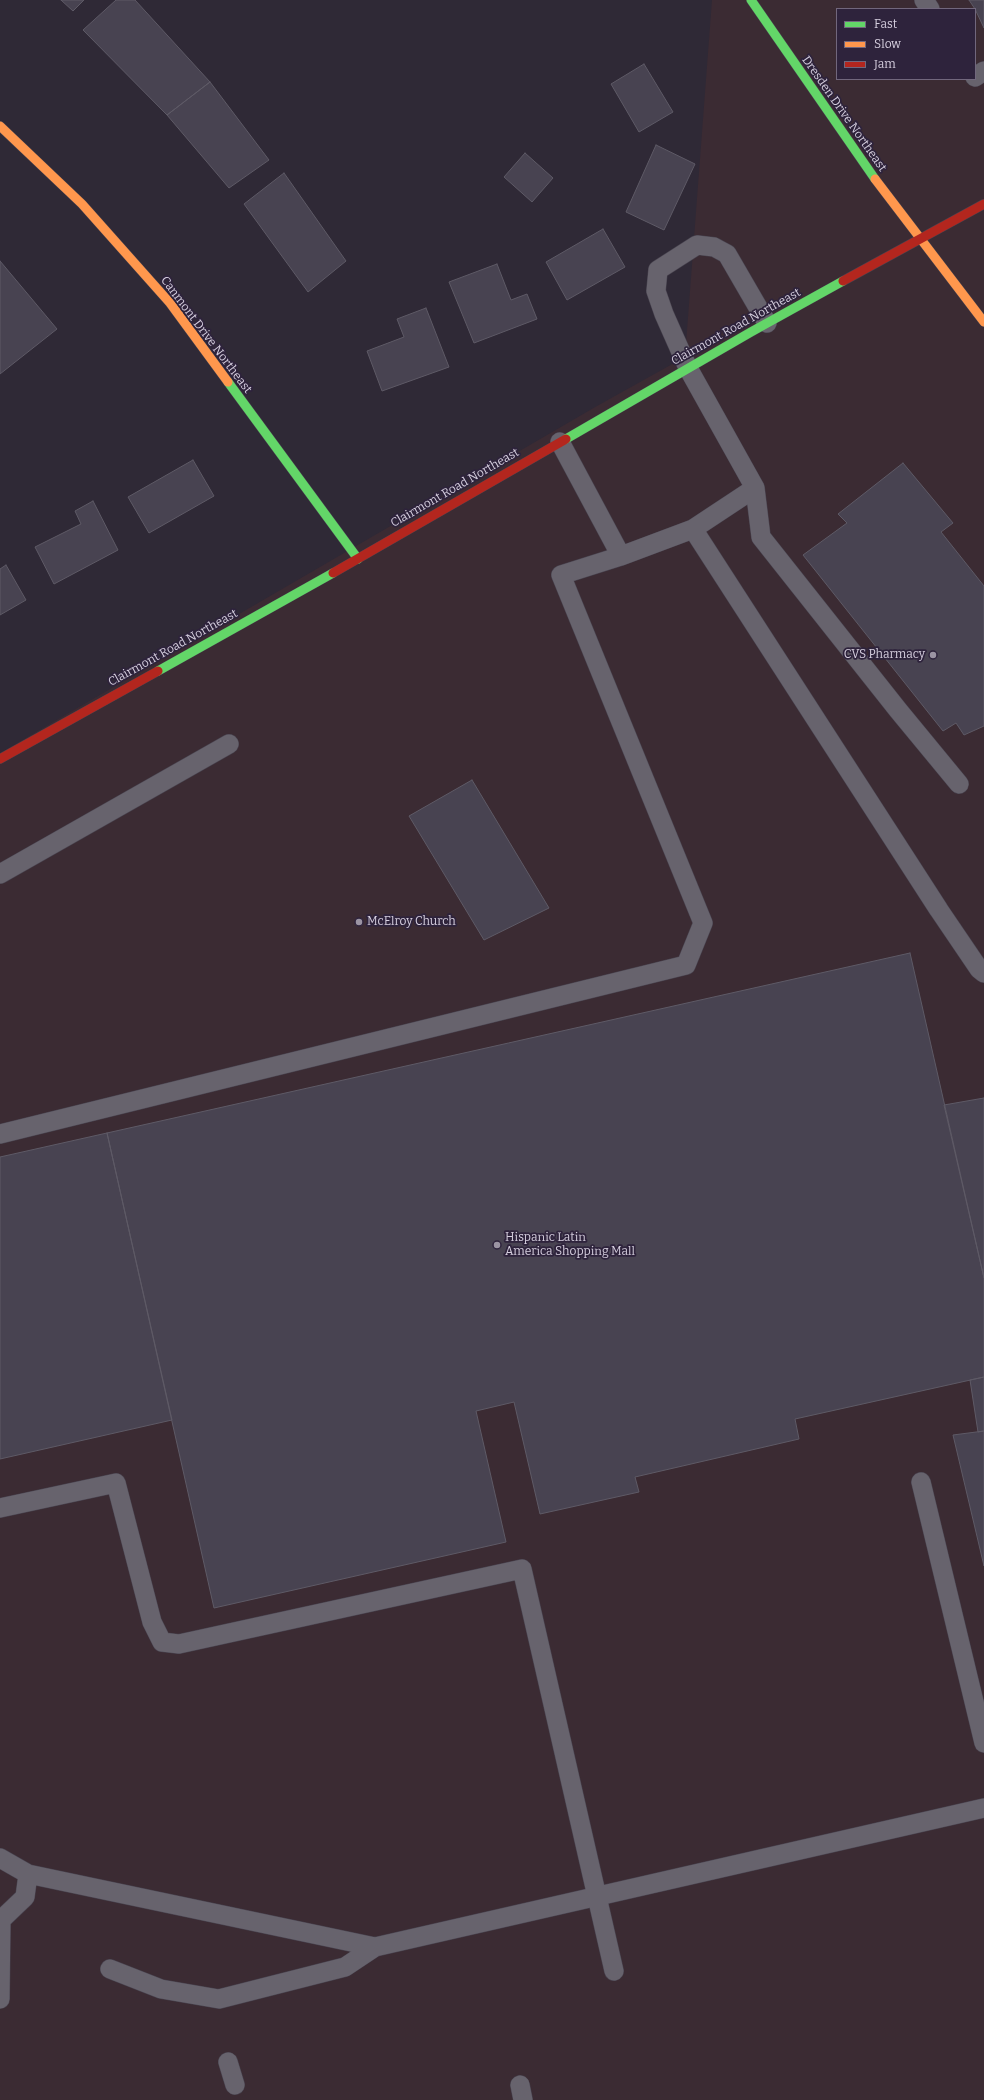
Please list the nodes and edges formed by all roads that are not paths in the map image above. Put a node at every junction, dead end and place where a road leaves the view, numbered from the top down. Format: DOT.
graph roads {
  1 [pos="751,0"];
  2 [pos="0,126"];
  3 [pos="984,204"];
  4 [pos="922,239"];
  5 [pos="984,322"];
  6 [pos="767,323"];
  7 [pos="688,368"];
  8 [pos="560,442"];
  9 [pos="755,488"];
  10 [pos="693,529"];
  11 [pos="621,556"];
  12 [pos="358,559"];
  13 [pos="229,744"];
  14 [pos="0,759"];
  15 [pos="959,784"];
  16 [pos="0,874"];
  17 [pos="984,972"];
  18 [pos="0,1134"];
  19 [pos="921,1482"];
  20 [pos="0,1508"];
  21 [pos="984,1743"];
  22 [pos="984,1808"];
  23 [pos="0,1858"];
  24 [pos="28,1874"];
  25 [pos="597,1896"];
  26 [pos="375,1947"];
  27 [pos="110,1969"];
  28 [pos="614,1971"];
  29 [pos="0,1999"];
  30 [pos="228,2062"];
  31 [pos="235,2085"];
  1 -- 4 [label="main road, Dresden Drive Northeast"];
  2 -- 12 [label="main road, Canmont Drive Northeast"];
  3 -- 4 [label="main road, Clairmont Road Northeast"];
  4 -- 5 [label="main road, Dresden Drive Northeast"];
  4 -- 6 [label="main road, Clairmont Road Northeast"];
  6 -- 7 [label="main road, Clairmont Road Northeast"];
  6 -- 7 [label="lane"];
  7 -- 8 [label="main road, Clairmont Road Northeast"];
  7 -- 9 [label="lane"];
  8 -- 11 [label="lane"];
  8 -- 12 [label="main road, Clairmont Road Northeast"];
  9 -- 10 [label="lane"];
  9 -- 15 [label="lane"];
  10 -- 11 [label="lane"];
  10 -- 17 [label="lane"];
  11 -- 18 [label="lane"];
  12 -- 14 [label="main road, Clairmont Road Northeast"];
  13 -- 16 [label="lane"];
  19 -- 21 [label="lane"];
  20 -- 25 [label="lane"];
  22 -- 25 [label="lane"];
  23 -- 24 [label="lane"];
  24 -- 26 [label="lane"];
  24 -- 29 [label="lane"];
  25 -- 26 [label="lane"];
  25 -- 28 [label="lane"];
  26 -- 27 [label="lane"];
  30 -- 31 [label="lane"];
}
